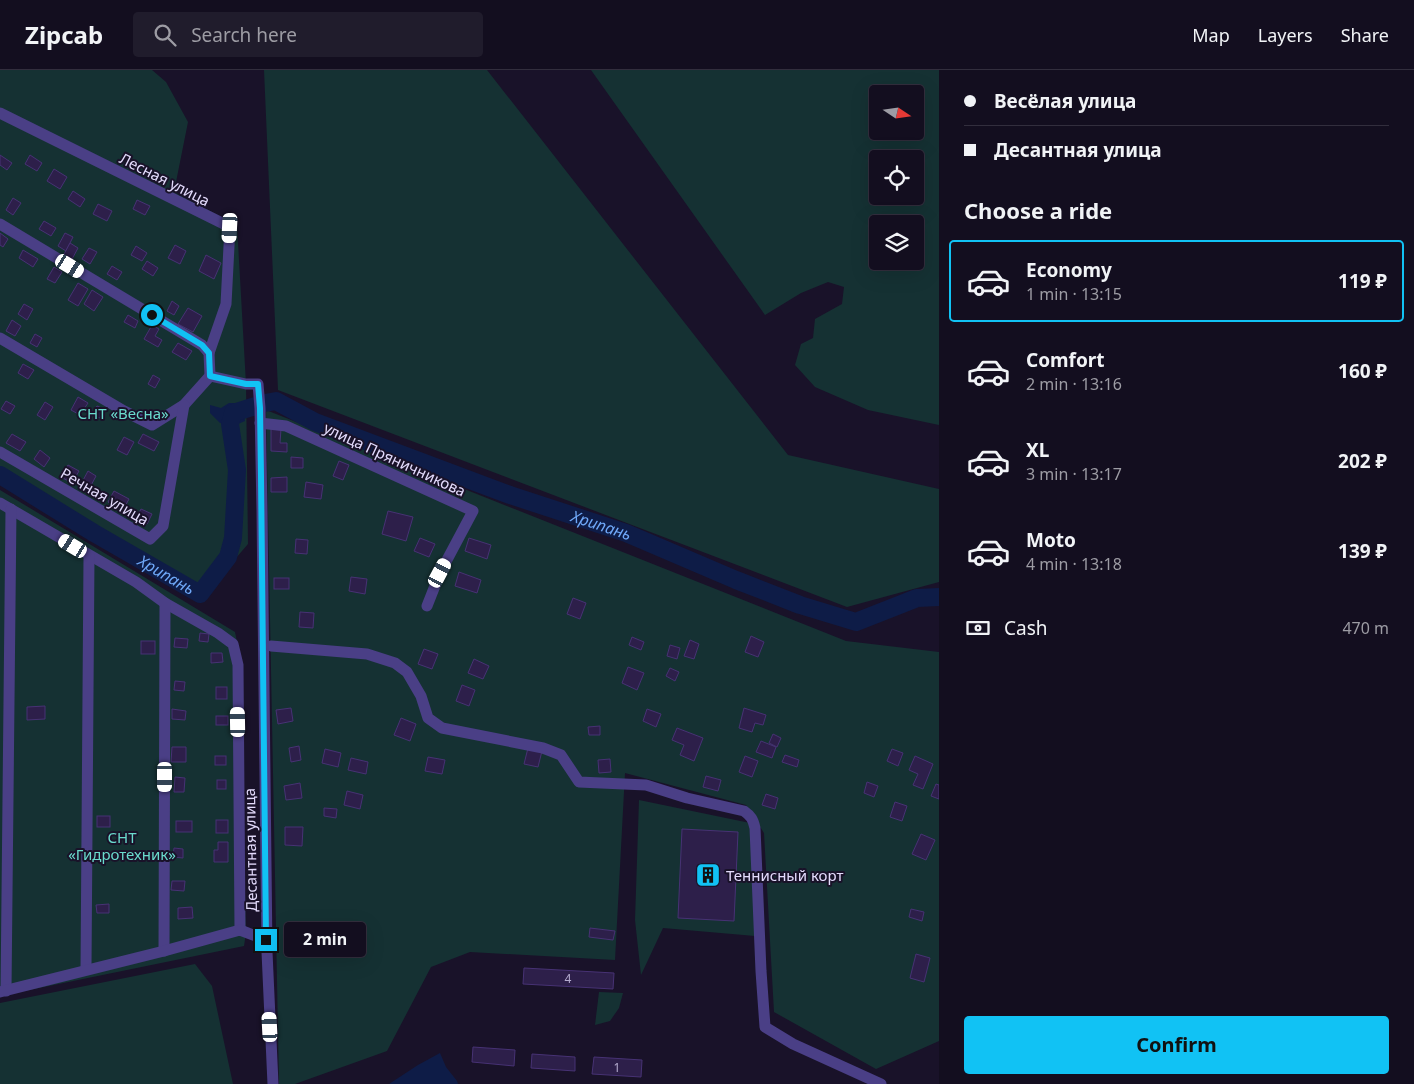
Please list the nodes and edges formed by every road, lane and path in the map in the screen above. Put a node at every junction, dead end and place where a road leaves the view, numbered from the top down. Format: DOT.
graph roads {
  1 [pos="0,113"];
  2 [pos="0,224"];
  3 [pos="0,338"];
  4 [pos="209,353"];
  5 [pos="210,376"];
  6 [pos="184,405"];
  7 [pos="260,423"];
  8 [pos="0,452"];
  9 [pos="0,503"];
  10 [pos="10,508"];
  11 [pos="89,556"];
  12 [pos="165,604"];
  13 [pos="427,606"];
  14 [pos="267,646"];
  15 [pos="240,930"];
  16 [pos="266,940"];
  17 [pos="164,951"];
  18 [pos="86,969"];
  19 [pos="3,991"];
  20 [pos="274,1084"];
  21 [pos="882,1084"];
  1 -- 4 [label="street, Лесная улица"];
  2 -- 4 [label="street"];
  3 -- 6 [label="street"];
  4 -- 5 [label="street"];
  5 -- 6 [label="street"];
  5 -- 7 [label="street, Десантная улица"];
  6 -- 8 [label="street, Речная улица"];
  7 -- 13 [label="street, улица Пряничникова"];
  7 -- 14 [label="street, Десантная улица"];
  9 -- 10 [label="street"];
  10 -- 11 [label="street"];
  10 -- 19 [label="street"];
  11 -- 12 [label="street"];
  11 -- 18 [label="street"];
  12 -- 15 [label="street"];
  12 -- 17 [label="street"];
  14 -- 16 [label="street, Десантная улица"];
  14 -- 21 [label="street"];
  15 -- 16 [label="street"];
  15 -- 17 [label="street"];
  16 -- 20 [label="street, Десантная улица"];
  17 -- 18 [label="street"];
  18 -- 19 [label="street"];
}
